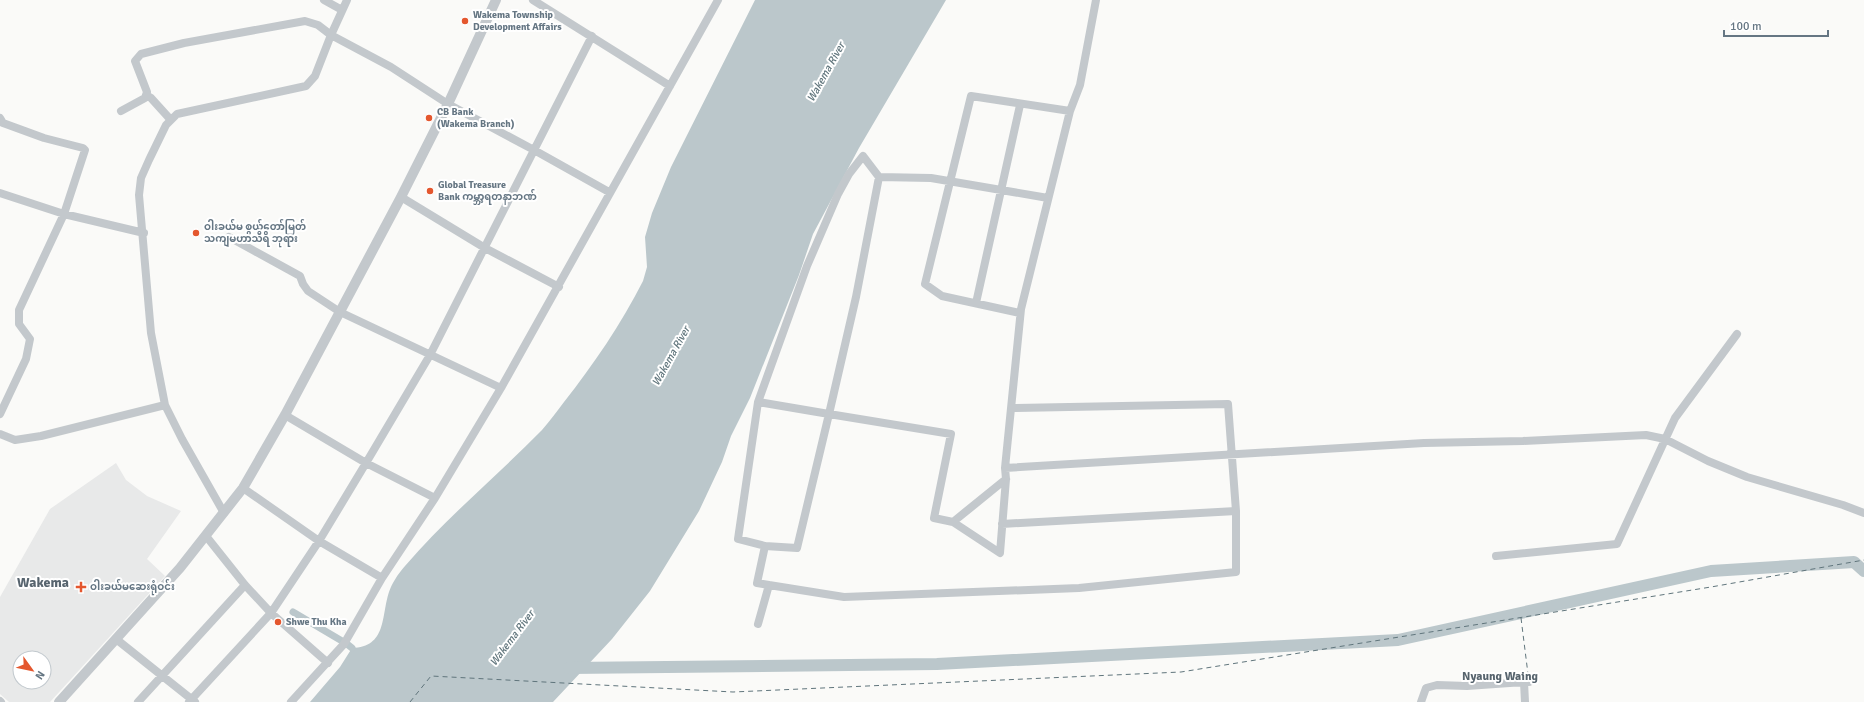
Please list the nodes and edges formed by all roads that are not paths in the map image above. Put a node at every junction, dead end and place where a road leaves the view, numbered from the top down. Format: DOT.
graph roads {
  1 [pos="324,0"];
  2 [pos="347,0"];
  3 [pos="496,0"];
  4 [pos="533,0"];
  5 [pos="718,0"];
  6 [pos="1096,0"];
  7 [pos="342,10"];
  8 [pos="331,35"];
  9 [pos="592,36"];
  10 [pos="670,86"];
  11 [pos="146,95"];
  12 [pos="448,104"];
  13 [pos="1020,105"];
  14 [pos="121,111"];
  15 [pos="1070,111"];
  16 [pos="0,118"];
  17 [pos="170,119"];
  18 [pos="534,150"];
  19 [pos="879,177"];
  20 [pos="950,181"];
  21 [pos="1000,190"];
  22 [pos="609,192"];
  23 [pos="0,193"];
  24 [pos="401,197"];
  25 [pos="1048,198"];
  26 [pos="64,214"];
  27 [pos="144,233"];
  28 [pos="229,237"];
  29 [pos="485,248"];
  30 [pos="559,287"];
  31 [pos="976,303"];
  32 [pos="340,312"];
  33 [pos="1020,313"];
  34 [pos="1737,334"];
  35 [pos="430,355"];
  36 [pos="501,388"];
  37 [pos="758,402"];
  38 [pos="165,405"];
  39 [pos="1012,408"];
  40 [pos="0,414"];
  41 [pos="829,414"];
  42 [pos="284,415"];
  43 [pos="0,434"];
  44 [pos="1665,439"];
  45 [pos="1231,455"];
  46 [pos="366,463"];
  47 [pos="1005,468"];
  48 [pos="1006,479"];
  49 [pos="243,488"];
  50 [pos="435,498"];
  51 [pos="1236,511"];
  52 [pos="224,513"];
  53 [pos="1864,513"];
  54 [pos="953,522"];
  55 [pos="1002,524"];
  56 [pos="206,536"];
  57 [pos="319,541"];
  58 [pos="765,546"];
  59 [pos="1496,556"];
  60 [pos="382,578"];
  61 [pos="245,585"];
  62 [pos="768,585"];
  63 [pos="271,614"];
  64 [pos="758,624"];
  65 [pos="116,639"];
  66 [pos="328,663"];
  67 [pos="161,676"];
  68 [pos="192,701"];
  69 [pos="59,702"];
  70 [pos="138,702"];
  71 [pos="291,702"];
  72 [pos="1421,702"];
  73 [pos="1525,702"];
  1 -- 7 [label="street"];
  2 -- 7 [label="street"];
  3 -- 12 [label="street"];
  4 -- 9 [label="street"];
  5 -- 10 [label="street"];
  6 -- 15 [label="street"];
  7 -- 8 [label="street"];
  8 -- 11 [label="street"];
  8 -- 12 [label="street"];
  8 -- 17 [label="street"];
  9 -- 10 [label="street"];
  9 -- 18 [label="street"];
  10 -- 22 [label="street"];
  11 -- 14 [label="street"];
  11 -- 17 [label="street"];
  12 -- 18 [label="street"];
  12 -- 24 [label="street"];
  13 -- 15 [label="street"];
  13 -- 20 [label="street"];
  13 -- 21 [label="street"];
  15 -- 25 [label="street"];
  16 -- 26 [label="street"];
  17 -- 27 [label="street"];
  18 -- 22 [label="street"];
  18 -- 29 [label="street"];
  19 -- 20 [label="street"];
  19 -- 37 [label="street"];
  19 -- 41 [label="street"];
  20 -- 21 [label="street"];
  20 -- 31 [label="street"];
  21 -- 25 [label="street"];
  21 -- 31 [label="street"];
  22 -- 30 [label="street"];
  23 -- 26 [label="street"];
  24 -- 29 [label="street"];
  24 -- 32 [label="street"];
  25 -- 33 [label="street"];
  26 -- 27 [label="street"];
  26 -- 40 [label="street"];
  27 -- 38 [label="street"];
  28 -- 32 [label="street"];
  29 -- 30 [label="street"];
  29 -- 35 [label="street"];
  30 -- 36 [label="street"];
  31 -- 33 [label="street"];
  32 -- 35 [label="street"];
  32 -- 42 [label="street"];
  33 -- 39 [label="street"];
  34 -- 44 [label="street"];
  35 -- 36 [label="street"];
  35 -- 46 [label="street"];
  36 -- 50 [label="street"];
  37 -- 41 [label="street"];
  37 -- 58 [label="street"];
  38 -- 43 [label="street"];
  38 -- 52 [label="street"];
  39 -- 45 [label="street"];
  39 -- 47 [label="street"];
  41 -- 54 [label="street"];
  41 -- 58 [label="street"];
  42 -- 46 [label="street"];
  42 -- 49 [label="street"];
  44 -- 45 [label="street"];
  44 -- 53 [label="street"];
  44 -- 59 [label="street"];
  45 -- 47 [label="street"];
  45 -- 51 [label="street"];
  46 -- 50 [label="street"];
  46 -- 57 [label="street"];
  47 -- 48 [label="street"];
  48 -- 54 [label="street"];
  48 -- 55 [label="street"];
  49 -- 52 [label="street"];
  49 -- 57 [label="street"];
  50 -- 60 [label="street"];
  51 -- 55 [label="street"];
  51 -- 62 [label="street"];
  52 -- 56 [label="street"];
  54 -- 55 [label="street"];
  56 -- 61 [label="street"];
  56 -- 65 [label="street"];
  57 -- 60 [label="street"];
  57 -- 63 [label="street"];
  58 -- 62 [label="street"];
  60 -- 66 [label="street"];
  61 -- 63 [label="street"];
  61 -- 67 [label="street"];
  62 -- 64 [label="street"];
  63 -- 66 [label="street"];
  63 -- 68 [label="street"];
  65 -- 67 [label="street"];
  65 -- 69 [label="street"];
  66 -- 71 [label="street"];
  67 -- 68 [label="street"];
  67 -- 70 [label="street"];
  72 -- 73 [label="street"];
}
